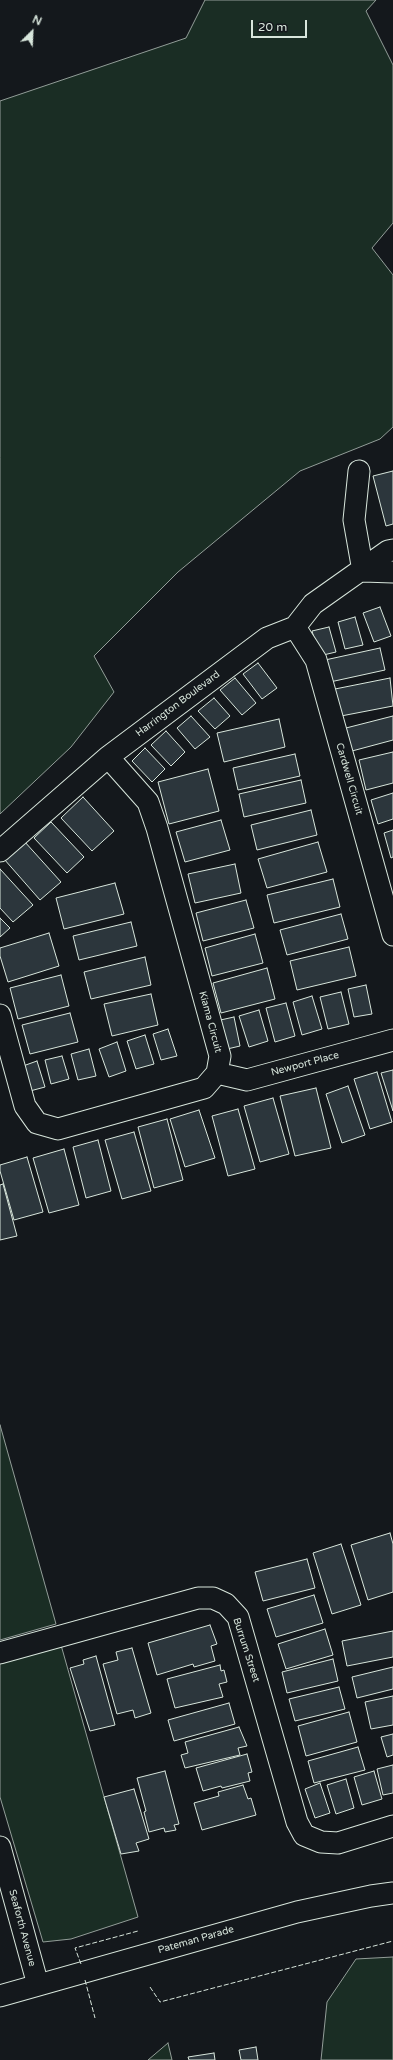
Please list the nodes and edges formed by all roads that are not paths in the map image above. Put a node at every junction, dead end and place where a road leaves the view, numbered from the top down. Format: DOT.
graph roads {
  1 [pos="358,471"];
  2 [pos="393,550"];
  3 [pos="363,570"];
  4 [pos="393,572"];
  5 [pos="295,627"];
  6 [pos="108,756"];
  7 [pos="0,851"];
  8 [pos="393,935"];
  9 [pos="0,1015"];
  10 [pos="393,1040"];
  11 [pos="217,1073"];
  12 [pos="0,1653"];
  13 [pos="393,1826"];
  14 [pos="0,1847"];
  15 [pos="393,1894"];
  16 [pos="38,1985"];
  17 [pos="0,1996"];
  1 -- 3 [label="street"];
  2 -- 3 [label="street"];
  3 -- 4 [label="street"];
  3 -- 5 [label="street"];
  5 -- 6 [label="street, Harrington Boulevard"];
  5 -- 8 [label="street, Cardwell Circuit"];
  6 -- 7 [label="street, Harrington Boulevard"];
  6 -- 11 [label="street, Kiama Circuit"];
  9 -- 11 [label="street"];
  10 -- 11 [label="street, Newport Place"];
  12 -- 13 [label="street, Burrum Street"];
  14 -- 16 [label="street, Seaforth Avenue"];
  15 -- 16 [label="street, Pateman Parade"];
  16 -- 17 [label="street, Pateman Parade"];
}
